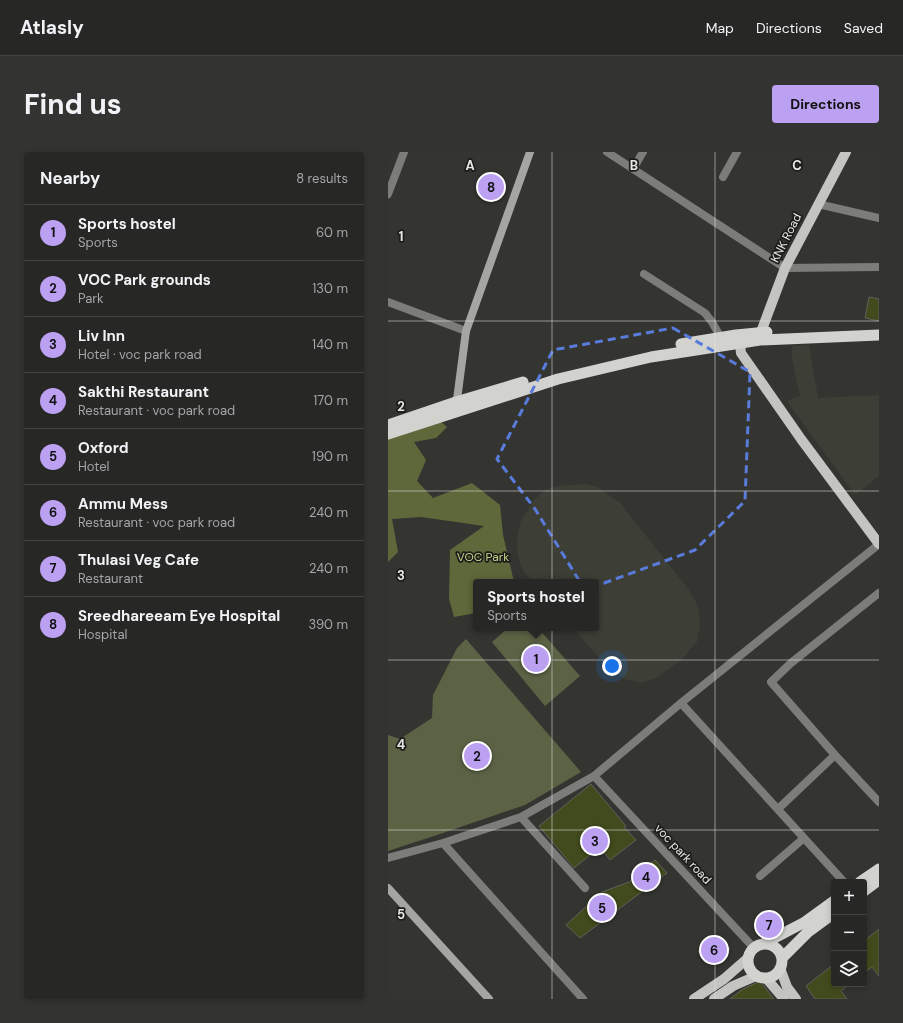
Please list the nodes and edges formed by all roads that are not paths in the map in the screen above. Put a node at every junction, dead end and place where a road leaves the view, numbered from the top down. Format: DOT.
graph roads {
  1 [pos="404,152"];
  2 [pos="530,152"];
  3 [pos="606,152"];
  4 [pos="643,152"];
  5 [pos="737,152"];
  6 [pos="846,152"];
  7 [pos="633,169"];
  8 [pos="723,177"];
  9 [pos="388,194"];
  10 [pos="818,204"];
  11 [pos="879,218"];
  12 [pos="879,267"];
  13 [pos="785,268"];
  14 [pos="644,274"];
  15 [pos="388,302"];
  16 [pos="879,327"];
  17 [pos="466,331"];
  18 [pos="879,335"];
  19 [pos="760,336"];
  20 [pos="721,338"];
  21 [pos="740,344"];
  22 [pos="456,407"];
  23 [pos="388,425"];
  24 [pos="388,434"];
  25 [pos="879,544"];
  26 [pos="879,593"];
  27 [pos="681,703"];
  28 [pos="835,755"];
  29 [pos="594,776"];
  30 [pos="879,802"];
  31 [pos="778,809"];
  32 [pos="521,817"];
  33 [pos="804,838"];
  34 [pos="443,843"];
  35 [pos="388,858"];
  36 [pos="879,868"];
  37 [pos="760,876"];
  38 [pos="841,879"];
  39 [pos="864,879"];
  40 [pos="879,880"];
  41 [pos="388,888"];
  42 [pos="585,888"];
  43 [pos="867,889"];
  44 [pos="831,903"];
  45 [pos="831,915"];
  46 [pos="759,946"];
  47 [pos="748,958"];
  48 [pos="781,963"];
  49 [pos="761,977"];
  50 [pos="489,999"];
  51 [pos="583,999"];
  52 [pos="694,999"];
  53 [pos="714,999"];
  54 [pos="784,999"];
  55 [pos="796,999"];
  1 -- 9 [label="street"];
  2 -- 17 [label="main road"];
  3 -- 7 [label="street"];
  4 -- 7 [label="street"];
  5 -- 8 [label="street"];
  6 -- 10 [label="main road, KNK Road"];
  7 -- 13 [label="street"];
  10 -- 11 [label="street"];
  10 -- 13 [label="main road, KNK Road"];
  12 -- 13 [label="street"];
  13 -- 19 [label="main road, KNK Road"];
  14 -- 20 [label="street"];
  15 -- 17 [label="street"];
  16 -- 19 [label="highway"];
  17 -- 22 [label="main road"];
  18 -- 19 [label="highway"];
  19 -- 20 [label="highway"];
  19 -- 21 [label="highway"];
  20 -- 22 [label="highway"];
  21 -- 22 [label="highway"];
  21 -- 25 [label="main road"];
  22 -- 23 [label="highway"];
  22 -- 24 [label="highway"];
  25 -- 27 [label="street"];
  26 -- 28 [label="street"];
  27 -- 29 [label="street"];
  27 -- 31 [label="street"];
  28 -- 30 [label="street"];
  28 -- 31 [label="street"];
  29 -- 32 [label="street"];
  29 -- 46 [label="street, voc park road"];
  31 -- 33 [label="street"];
  32 -- 34 [label="street"];
  32 -- 42 [label="street"];
  33 -- 37 [label="street"];
  33 -- 38 [label="street"];
  34 -- 35 [label="street"];
  34 -- 51 [label="street"];
  36 -- 39 [label="highway"];
  40 -- 43 [label="highway"];
  41 -- 50 [label="main road"];
  44 -- 46 [label="highway"];
  45 -- 48 [label="highway"];
  46 -- 47 [label="highway"];
  46 -- 48 [label="highway"];
  47 -- 49 [label="highway"];
  47 -- 52 [label="main road"];
  48 -- 49 [label="highway"];
  48 -- 55 [label="main road"];
  49 -- 53 [label="main road"];
  49 -- 54 [label="main road"];
}
